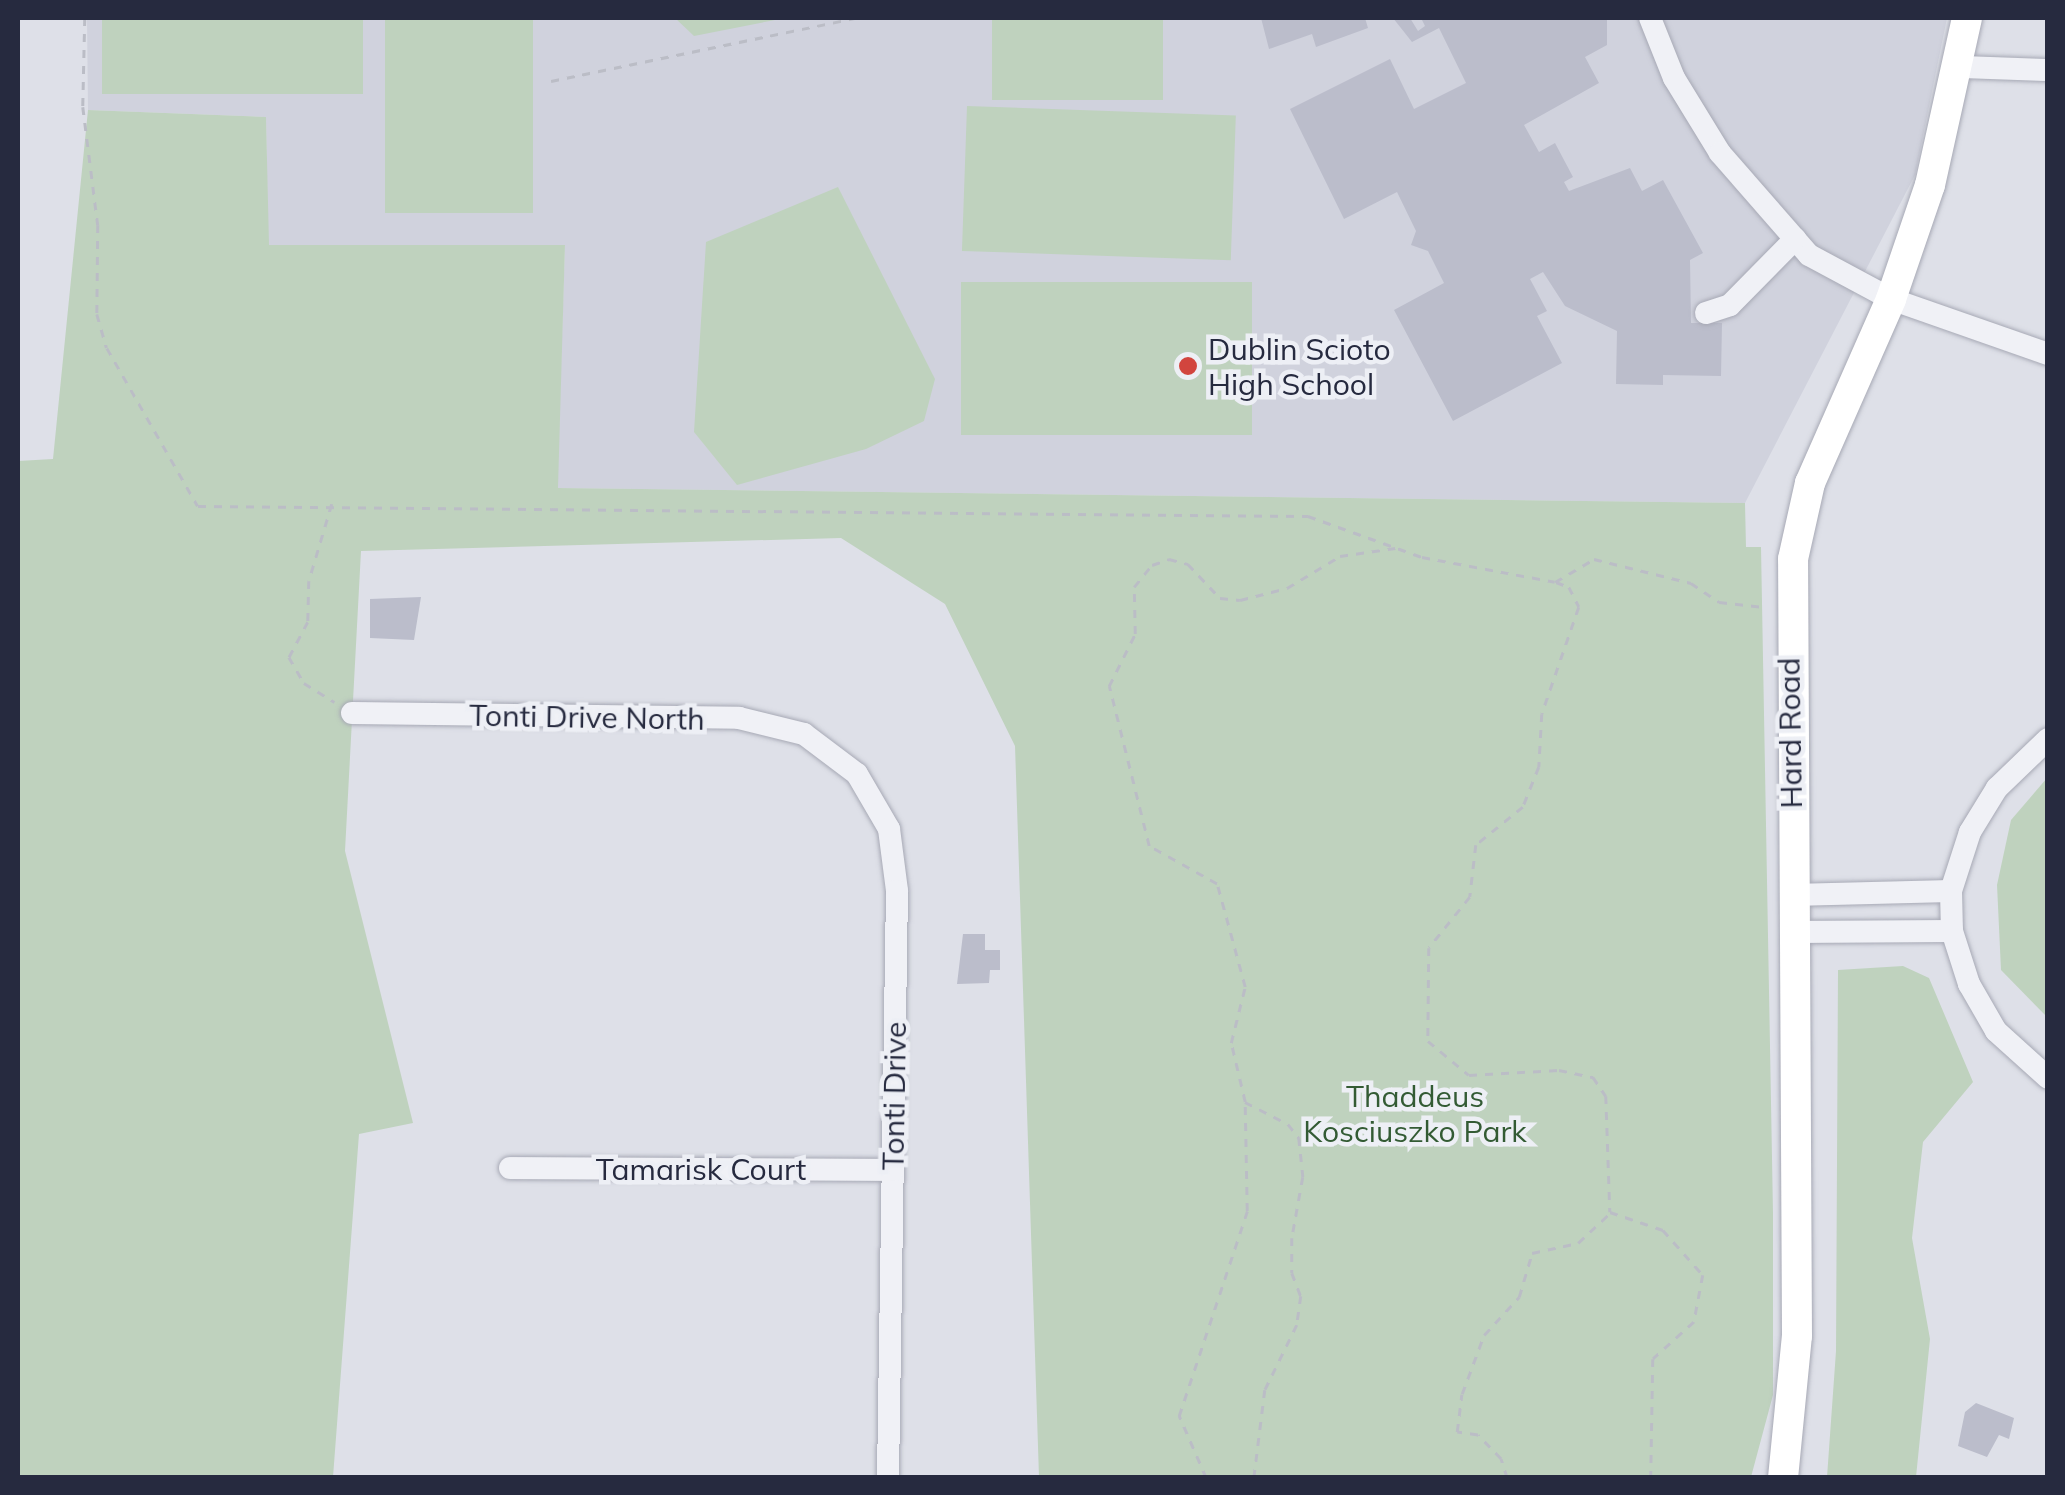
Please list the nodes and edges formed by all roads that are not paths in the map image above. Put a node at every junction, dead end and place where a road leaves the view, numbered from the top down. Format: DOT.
graph roads {
  1 [pos="1650,18"];
  2 [pos="1967,18"];
  3 [pos="1960,67"];
  4 [pos="2048,70"];
  5 [pos="1795,239"];
  6 [pos="1891,299"];
  7 [pos="1706,312"];
  8 [pos="2048,354"];
  9 [pos="352,712"];
  10 [pos="2048,739"];
  11 [pos="817,744"];
  12 [pos="1951,891"];
  13 [pos="1792,895"];
  14 [pos="1952,931"];
  15 [pos="1792,932"];
  16 [pos="2048,1078"];
  17 [pos="510,1168"];
  18 [pos="893,1170"];
  19 [pos="888,1478"];
  20 [pos="1782,1478"];
  1 -- 5 [label="street"];
  2 -- 3 [label="main road, Hard Road"];
  3 -- 4 [label="street"];
  3 -- 6 [label="main road, Hard Road"];
  5 -- 6 [label="street"];
  5 -- 7 [label="street"];
  6 -- 8 [label="street"];
  6 -- 13 [label="main road, Hard Road"];
  9 -- 11 [label="street, Tonti Drive North"];
  10 -- 12 [label="street"];
  11 -- 18 [label="street, Tonti Drive"];
  12 -- 13 [label="street"];
  12 -- 14 [label="street"];
  13 -- 15 [label="main road, Hard Road"];
  14 -- 15 [label="street"];
  14 -- 16 [label="street"];
  15 -- 20 [label="main road, Hard Road"];
  17 -- 18 [label="street, Tamarisk Court"];
  18 -- 19 [label="street, Tonti Drive"];
}
